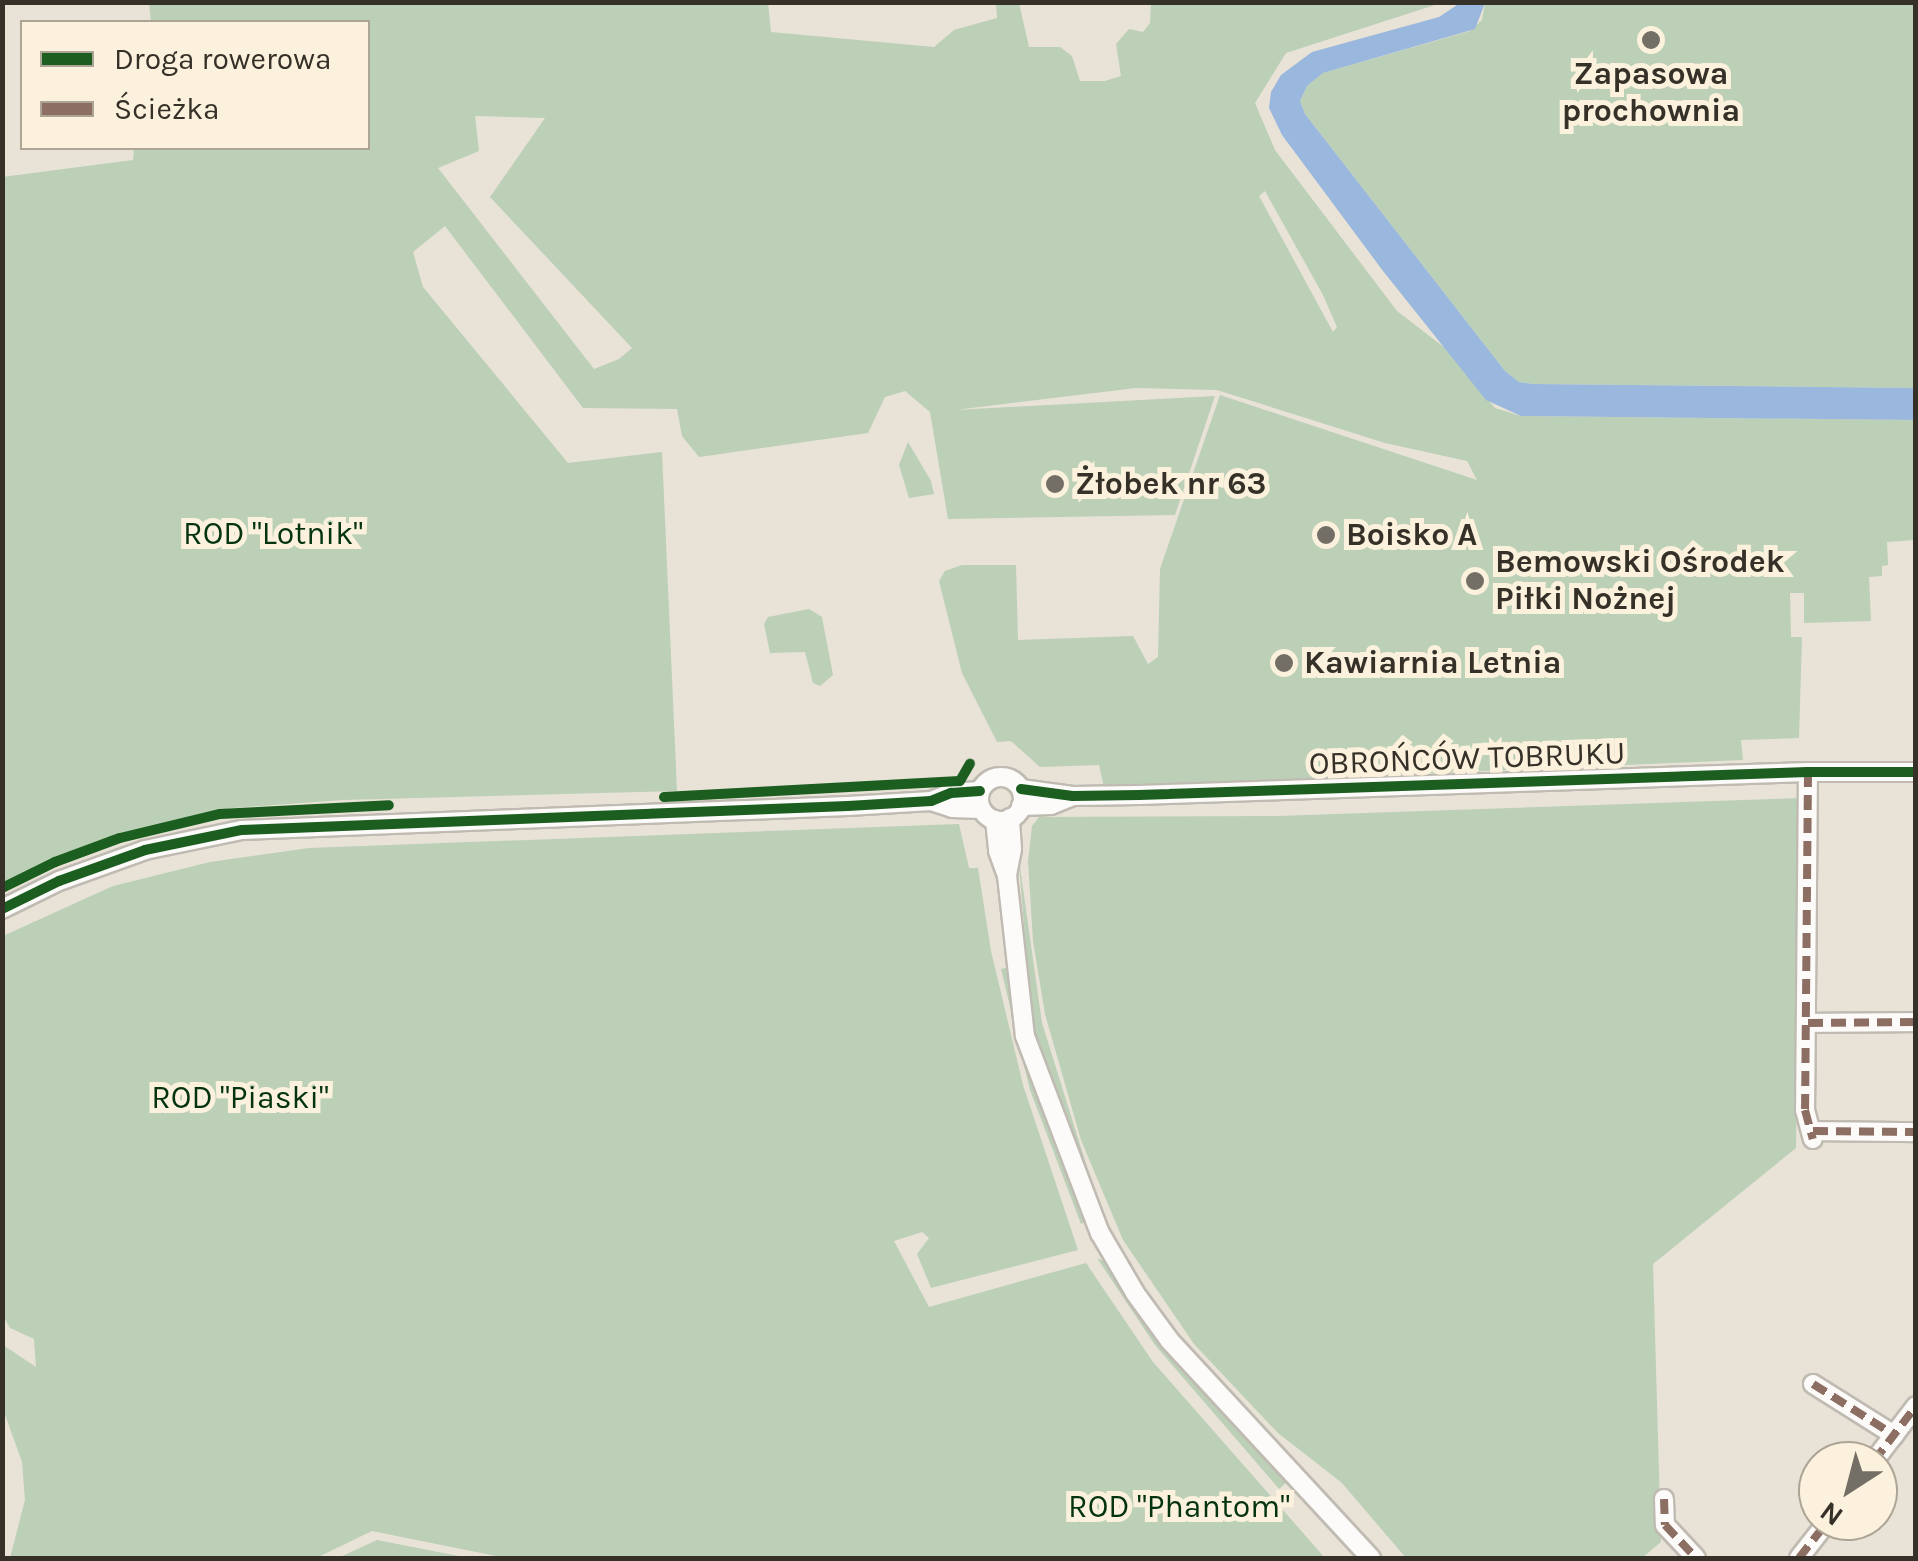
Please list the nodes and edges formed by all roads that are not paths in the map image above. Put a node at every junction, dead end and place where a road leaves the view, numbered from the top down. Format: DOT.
graph roads {
  1 [pos="1808,772"];
  2 [pos="1916,772"];
  3 [pos="1002,805"];
  4 [pos="2,909"];
  5 [pos="1916,1022"];
  6 [pos="1808,1023"];
  7 [pos="1916,1132"];
  8 [pos="1812,1384"];
  9 [pos="1916,1406"];
  10 [pos="1894,1435"];
  11 [pos="1889,1441"];
  12 [pos="1664,1498"];
  13 [pos="1371,1558"];
  14 [pos="1696,1558"];
  1 -- 2 [label="street, OBROŃCÓW TOBRUKU"];
  1 -- 3 [label="street, OBROŃCÓW TOBRUKU"];
  1 -- 6 [label="street"];
  3 -- 4 [label="street, OBROŃCÓW TOBRUKU"];
  3 -- 13 [label="street"];
  5 -- 6 [label="street"];
  6 -- 7 [label="street"];
  8 -- 10 [label="street"];
  9 -- 10 [label="street"];
  10 -- 11 [label="street"];
  12 -- 14 [label="street"];
}
